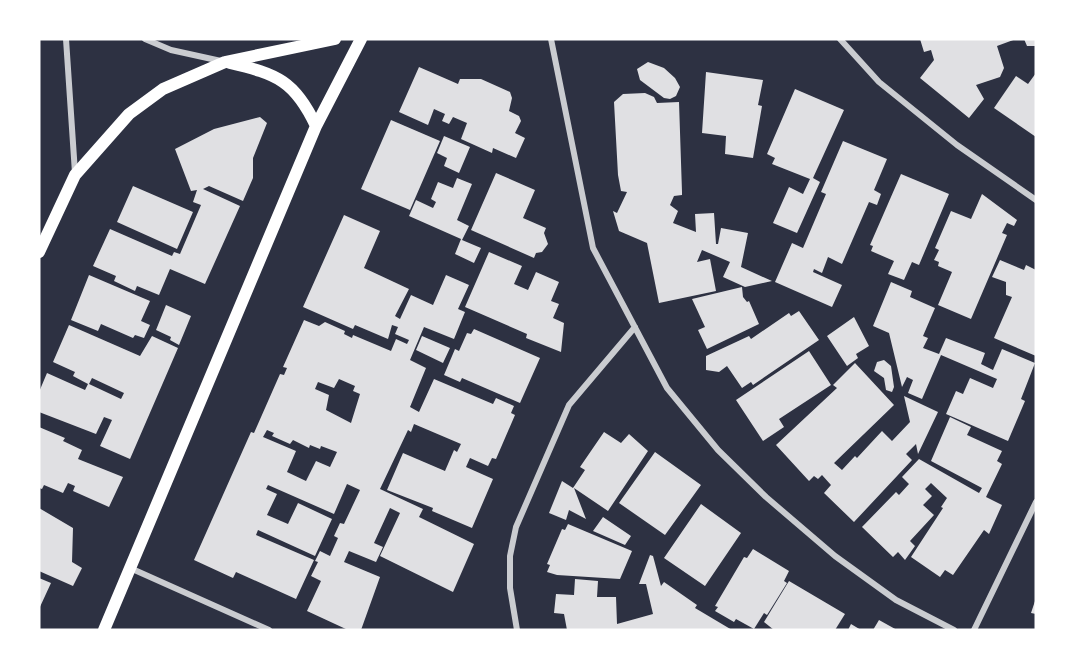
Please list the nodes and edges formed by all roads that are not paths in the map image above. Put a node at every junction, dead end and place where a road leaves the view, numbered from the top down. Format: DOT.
graph roads {
  1 [pos="66,39"];
  2 [pos="145,39"];
  3 [pos="335,39"];
  4 [pos="362,39"];
  5 [pos="551,39"];
  6 [pos="840,39"];
  7 [pos="225,62"];
  8 [pos="316,126"];
  9 [pos="75,175"];
  10 [pos="1036,200"];
  11 [pos="39,252"];
  12 [pos="635,327"];
  13 [pos="1036,502"];
  14 [pos="130,568"];
  15 [pos="104,630"];
  16 [pos="269,630"];
  17 [pos="517,630"];
  18 [pos="954,630"];
  19 [pos="974,630"];
  1 -- 9 [label="street"];
  2 -- 7 [label="street"];
  3 -- 7 [label="main road"];
  4 -- 8 [label="main road"];
  5 -- 12 [label="street"];
  6 -- 10 [label="street"];
  7 -- 8 [label="main road"];
  7 -- 9 [label="main road"];
  8 -- 14 [label="main road"];
  9 -- 11 [label="main road"];
  12 -- 17 [label="street"];
  12 -- 18 [label="street"];
  13 -- 19 [label="street"];
  14 -- 15 [label="main road"];
  14 -- 16 [label="street"];
}
